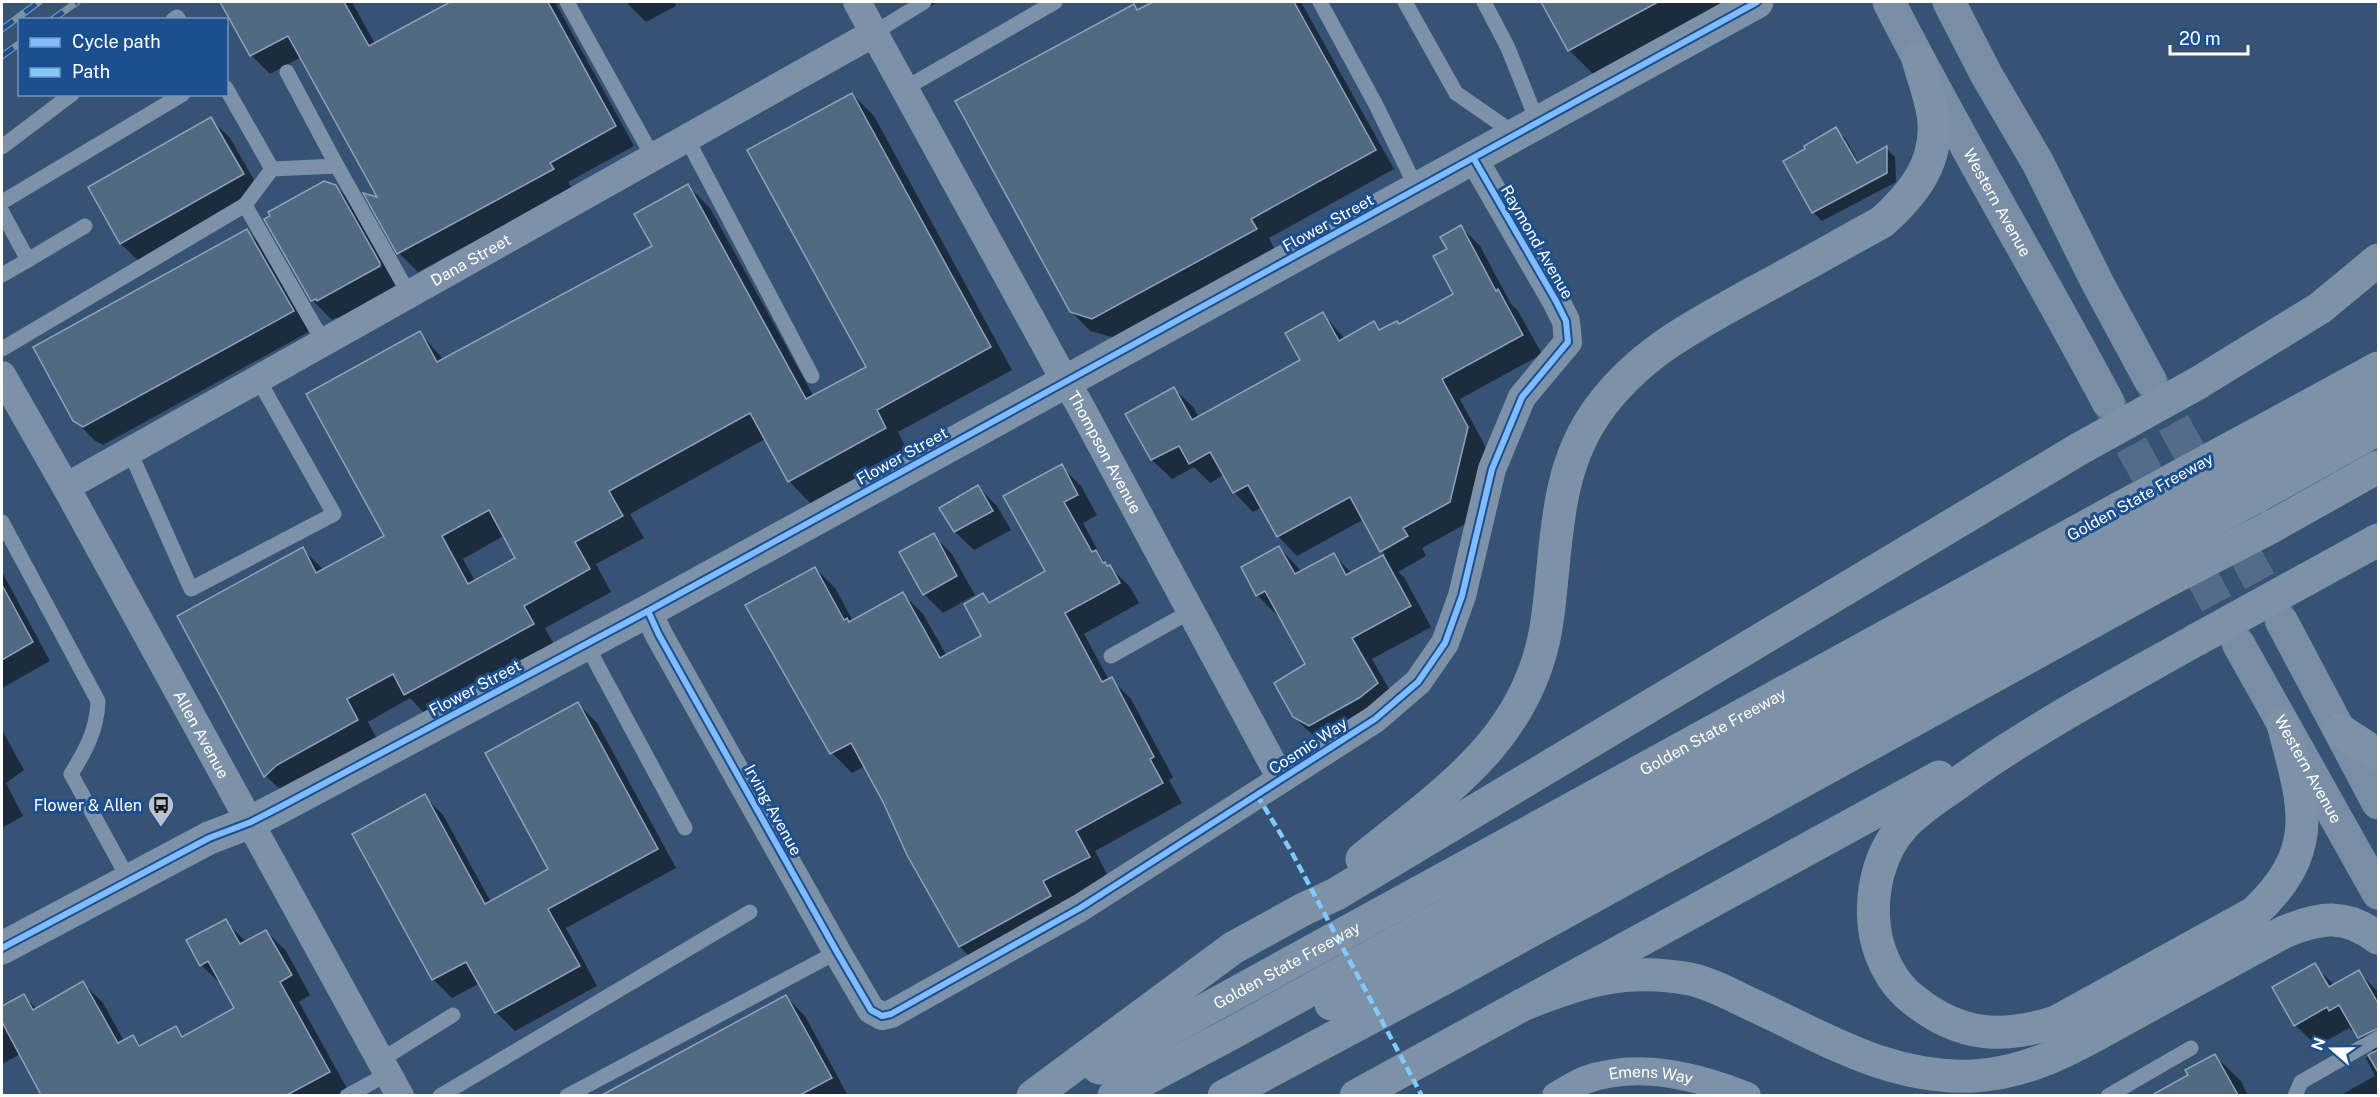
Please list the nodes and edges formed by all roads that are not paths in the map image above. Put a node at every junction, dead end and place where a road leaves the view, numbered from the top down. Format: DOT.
graph roads {
  1 [pos="567,2"];
  2 [pos="857,2"];
  3 [pos="924,2"];
  4 [pos="1055,2"];
  5 [pos="1320,2"];
  6 [pos="1406,2"];
  7 [pos="1484,2"];
  8 [pos="1757,2"];
  9 [pos="1889,2"];
  10 [pos="1949,2"];
  11 [pos="874,33"];
  12 [pos="1918,59"];
  13 [pos="287,72"];
  14 [pos="904,89"];
  15 [pos="228,92"];
  16 [pos="69,96"];
  17 [pos="180,96"];
  18 [pos="1527,129"];
  19 [pos="687,139"];
  20 [pos="2,147"];
  21 [pos="653,157"];
  22 [pos="1474,159"];
  23 [pos="338,166"];
  24 [pos="272,169"];
  25 [pos="1418,189"];
  26 [pos="2,202"];
  27 [pos="245,205"];
  28 [pos="2,212"];
  29 [pos="85,226"];
  30 [pos="28,260"];
  31 [pos="2379,260"];
  32 [pos="2,275"];
  33 [pos="409,294"];
  34 [pos="1568,342"];
  35 [pos="324,343"];
  36 [pos="2,349"];
  37 [pos="2379,368"];
  38 [pos="2,375"];
  39 [pos="812,376"];
  40 [pos="258,380"];
  41 [pos="2150,380"];
  42 [pos="1065,381"];
  43 [pos="2108,402"];
  44 [pos="2379,402"];
  45 [pos="2379,429"];
  46 [pos="130,452"];
  47 [pos="2379,467"];
  48 [pos="2243,474"];
  49 [pos="66,487"];
  50 [pos="2,522"];
  51 [pos="2133,534"];
  52 [pos="2379,540"];
  53 [pos="648,611"];
  54 [pos="1191,611"];
  55 [pos="2282,622"];
  56 [pos="586,644"];
  57 [pos="2239,645"];
  58 [pos="1111,656"];
  59 [pos="2283,724"];
  60 [pos="2340,730"];
  61 [pos="2012,745"];
  62 [pos="2379,755"];
  63 [pos="1281,779"];
  64 [pos="2379,803"];
  65 [pos="251,822"];
  66 [pos="685,828"];
  67 [pos="129,880"];
  68 [pos="2379,894"];
  69 [pos="1302,910"];
  70 [pos="750,912"];
  71 [pos="2379,938"];
  72 [pos="2,948"];
  73 [pos="837,952"];
  74 [pos="1522,1005"];
  75 [pos="453,1015"];
  76 [pos="882,1016"];
  77 [pos="2379,1038"];
  78 [pos="2191,1048"];
  79 [pos="390,1076"];
  80 [pos="347,1095"];
  81 [pos="440,1095"];
  82 [pos="567,1095"];
  83 [pos="1033,1095"];
  84 [pos="1049,1095"];
  85 [pos="1114,1095"];
  86 [pos="1164,1095"];
  87 [pos="1224,1095"];
  88 [pos="1356,1095"];
  89 [pos="1556,1095"];
  90 [pos="1747,1095"];
  91 [pos="2108,1095"];
  92 [pos="2295,1095"];
  1 -- 21 [label="lane"];
  2 -- 11 [label="street, Thompson Avenue"];
  3 -- 11 [label="lane"];
  4 -- 14 [label="lane"];
  5 -- 25 [label="lane"];
  6 -- 18 [label="lane"];
  7 -- 18 [label="lane"];
  8 -- 18 [label="street, Flower Street"];
  9 -- 12 [label="main road, Western Avenue"];
  10 -- 41 [label="main road"];
  11 -- 14 [label="street, Thompson Avenue"];
  11 -- 19 [label="street, Dana Street"];
  12 -- 43 [label="main road, Western Avenue"];
  12 -- 69 [label="highway"];
  13 -- 23 [label="lane"];
  14 -- 42 [label="street, Thompson Avenue"];
  15 -- 24 [label="lane"];
  16 -- 20 [label="lane"];
  17 -- 26 [label="lane"];
  18 -- 22 [label="street, Flower Street"];
  19 -- 21 [label="street, Dana Street"];
  19 -- 39 [label="lane"];
  21 -- 33 [label="street, Dana Street"];
  22 -- 25 [label="street, Flower Street"];
  22 -- 34 [label="street, Raymond Avenue"];
  23 -- 24 [label="lane"];
  23 -- 33 [label="lane"];
  24 -- 27 [label="lane"];
  25 -- 42 [label="street, Flower Street"];
  27 -- 35 [label="lane"];
  27 -- 36 [label="lane"];
  28 -- 30 [label="lane"];
  29 -- 30 [label="lane"];
  30 -- 32 [label="lane"];
  31 -- 69 [label="highway, bridge"];
  33 -- 35 [label="street, Dana Street"];
  34 -- 63 [label="street, Cosmic Way"];
  35 -- 40 [label="street, Dana Street"];
  37 -- 48 [label="highway, Golden State Freeway"];
  38 -- 49 [label="street, Allen Avenue"];
  40 -- 46 [label="street, Dana Street"];
  40 -- 46 [label="lane"];
  42 -- 53 [label="street, Flower Street"];
  42 -- 54 [label="street, Thompson Avenue"];
  44 -- 48 [label="highway"];
  45 -- 48 [label="highway"];
  46 -- 49 [label="street, Dana Street"];
  47 -- 87 [label="highway, bridge"];
  48 -- 51 [label="highway, Golden State Freeway, bridge"];
  48 -- 51 [label="highway, bridge"];
  49 -- 65 [label="street, Allen Avenue"];
  50 -- 67 [label="lane"];
  51 -- 84 [label="highway, Golden State Freeway"];
  51 -- 85 [label="highway"];
  51 -- 86 [label="highway"];
  52 -- 61 [label="highway, bridge"];
  53 -- 56 [label="street, Flower Street"];
  53 -- 73 [label="street, Irving Avenue"];
  54 -- 58 [label="lane"];
  54 -- 63 [label="street, Thompson Avenue"];
  55 -- 60 [label="main road"];
  56 -- 65 [label="street, Flower Street"];
  56 -- 66 [label="lane"];
  57 -- 59 [label="main road, Western Avenue"];
  59 -- 61 [label="highway"];
  59 -- 68 [label="main road, Western Avenue"];
  60 -- 62 [label="highway"];
  60 -- 64 [label="main road"];
  61 -- 74 [label="highway"];
  63 -- 76 [label="street, Cosmic Way"];
  65 -- 67 [label="street, Flower Street"];
  65 -- 79 [label="street, Allen Avenue"];
  67 -- 72 [label="street, Flower Street"];
  69 -- 83 [label="highway"];
  70 -- 81 [label="lane"];
  71 -- 74 [label="highway"];
  73 -- 76 [label="street, Irving Avenue"];
  73 -- 82 [label="lane"];
  74 -- 88 [label="highway"];
  75 -- 79 [label="lane"];
  77 -- 92 [label="lane"];
  78 -- 91 [label="lane"];
  79 -- 80 [label="lane"];
  89 -- 90 [label="street, Emens Way"];
}
